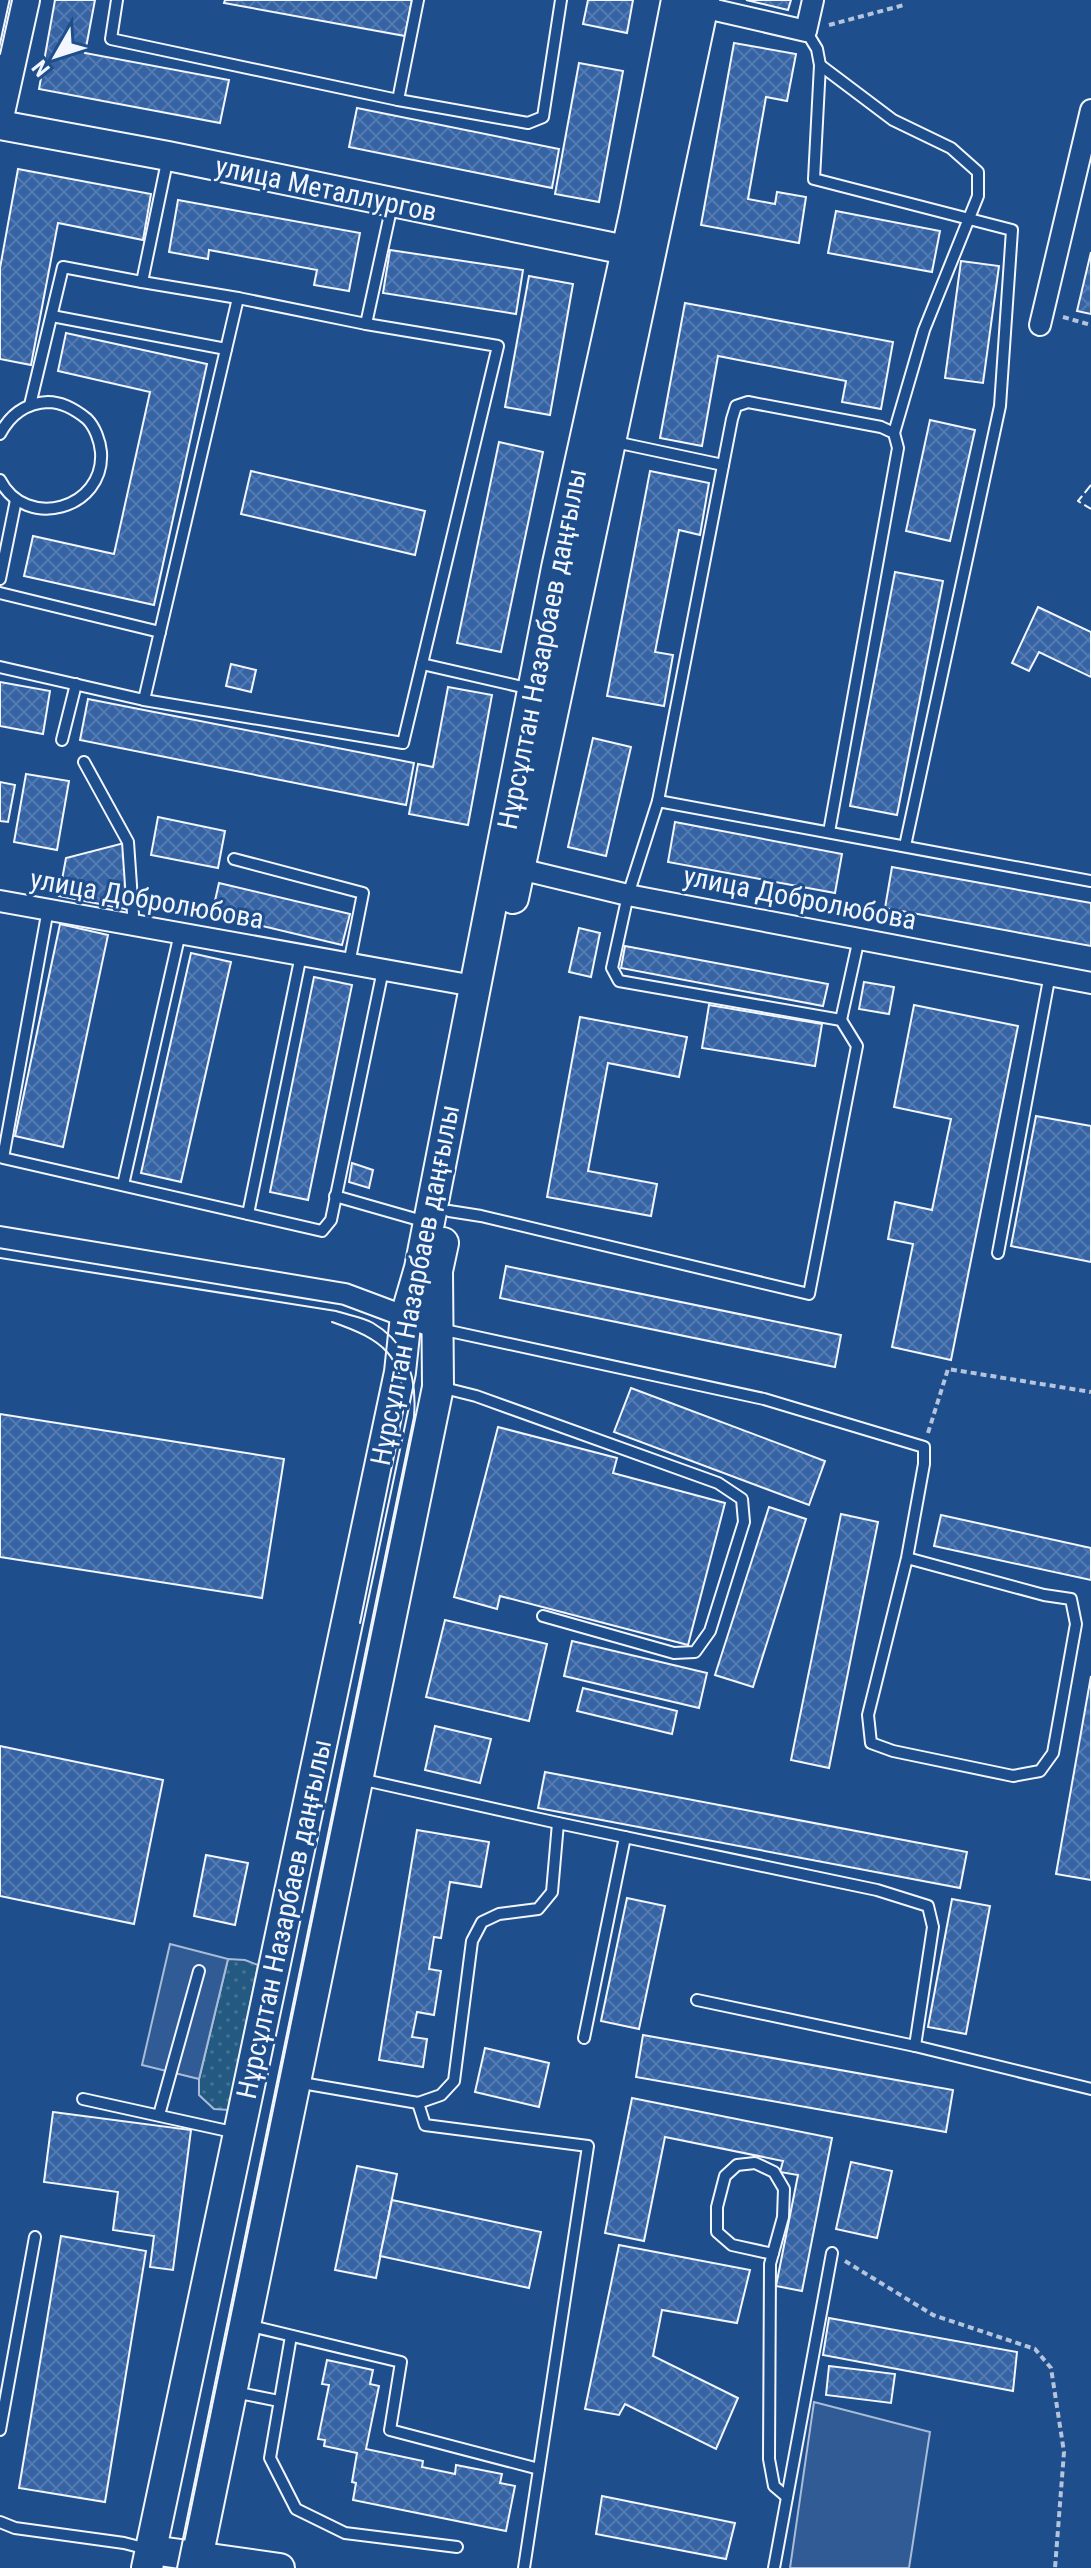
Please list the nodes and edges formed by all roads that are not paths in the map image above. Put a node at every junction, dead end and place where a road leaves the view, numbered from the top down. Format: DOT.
graph roads {
  1 [pos="25,0"];
  2 [pos="117,0"];
  3 [pos="418,0"];
  4 [pos="561,0"];
  5 [pos="813,0"];
  6 [pos="694,2"];
  7 [pos="806,31"];
  8 [pos="820,65"];
  9 [pos="398,100"];
  10 [pos="1091,110"];
  11 [pos="0,113"];
  12 [pos="0,125"];
  13 [pos="168,156"];
  14 [pos="392,203"];
  15 [pos="970,219"];
  16 [pos="639,252"];
  17 [pos="142,282"];
  18 [pos="238,298"];
  19 [pos="52,316"];
  20 [pos="1042,318"];
  21 [pos="366,324"];
  22 [pos="226,349"];
  23 [pos="30,405"];
  24 [pos="894,433"];
  25 [pos="0,434"];
  26 [pos="611,441"];
  27 [pos="723,465"];
  28 [pos="0,480"];
  29 [pos="16,500"];
  30 [pos="0,579"];
  31 [pos="0,593"];
  32 [pos="160,632"];
  33 [pos="422,664"];
  34 [pos="0,667"];
  35 [pos="76,684"];
  36 [pos="533,690"];
  37 [pos="144,700"];
  38 [pos="62,740"];
  39 [pos="84,762"];
  40 [pos="658,801"];
  41 [pos="829,832"];
  42 [pos="905,846"];
  43 [pos="234,859"];
  44 [pos="509,867"];
  45 [pos="1091,881"];
  46 [pos="628,895"];
  47 [pos="0,901"];
  48 [pos="48,909"];
  49 [pos="133,914"];
  50 [pos="180,933"];
  51 [pos="859,938"];
  52 [pos="301,955"];
  53 [pos="349,964"];
  54 [pos="383,970"];
  55 [pos="1050,974"];
  56 [pos="1091,983"];
  57 [pos="474,986"];
  58 [pos="841,1020"];
  59 [pos="123,1185"];
  60 [pos="335,1196"];
  61 [pos="248,1214"];
  62 [pos="438,1217"];
  63 [pos="0,1237"];
  64 [pos="998,1253"];
  65 [pos="406,1316"];
  66 [pos="436,1328"];
  67 [pos="438,1387"];
  68 [pos="907,1558"];
  69 [pos="543,1616"];
  70 [pos="357,1779"];
  71 [pos="558,1823"];
  72 [pos="625,1837"];
  73 [pos="199,1971"];
  74 [pos="697,2000"];
  75 [pos="584,2038"];
  76 [pos="915,2046"];
  77 [pos="294,2081"];
  78 [pos="1091,2089"];
  79 [pos="83,2099"];
  80 [pos="418,2103"];
  81 [pos="159,2115"];
  82 [pos="239,2133"];
  83 [pos="35,2237"];
  84 [pos="832,2253"];
  85 [pos="773,2254"];
  86 [pos="245,2325"];
  87 [pos="291,2336"];
  88 [pos="231,2392"];
  89 [pos="279,2401"];
  90 [pos="0,2430"];
  91 [pos="539,2469"];
  92 [pos="787,2497"];
  93 [pos="0,2522"];
  94 [pos="457,2547"];
  95 [pos="149,2559"];
  96 [pos="197,2562"];
  97 [pos="280,2568"];
  98 [pos="524,2568"];
  99 [pos="774,2568"];
  1 -- 11 [label="street"];
  2 -- 9 [label="lane"];
  3 -- 9 [label="lane"];
  4 -- 9 [label="lane"];
  5 -- 7 [label="street"];
  6 -- 7 [label="street"];
  6 -- 16 [label="main road, Нұрсұлтан Назарбаев даңғылы"];
  7 -- 8 [label="lane"];
  8 -- 15 [label="lane"];
  8 -- 15 [label="lane"];
  10 -- 20 [label="street"];
  12 -- 13 [label="street, улица Металлургов"];
  13 -- 14 [label="street, улица Металлургов"];
  13 -- 17 [label="lane"];
  14 -- 16 [label="street, улица Металлургов"];
  14 -- 21 [label="lane"];
  15 -- 24 [label="lane"];
  15 -- 42 [label="lane"];
  16 -- 26 [label="main road, Нұрсұлтан Назарбаев даңғылы"];
  16 -- 36 [label="main road, Нұрсұлтан Назарбаев даңғылы"];
  17 -- 18 [label="lane"];
  17 -- 19 [label="lane"];
  18 -- 21 [label="lane"];
  18 -- 22 [label="lane"];
  19 -- 22 [label="lane"];
  19 -- 23 [label="lane"];
  21 -- 33 [label="lane"];
  22 -- 32 [label="lane"];
  23 -- 25 [label="lane"];
  23 -- 29 [label="lane"];
  24 -- 27 [label="lane"];
  24 -- 41 [label="lane"];
  26 -- 27 [label="lane"];
  26 -- 44 [label="main road, Нұрсұлтан Назарбаев даңғылы"];
  27 -- 40 [label="lane"];
  28 -- 29 [label="lane"];
  29 -- 30 [label="lane"];
  31 -- 32 [label="lane"];
  32 -- 37 [label="lane"];
  33 -- 36 [label="lane"];
  33 -- 37 [label="lane"];
  34 -- 35 [label="lane"];
  35 -- 37 [label="lane"];
  35 -- 38 [label="lane"];
  36 -- 44 [label="main road, Нұрсұлтан Назарбаев даңғылы"];
  39 -- 49 [label="lane"];
  40 -- 41 [label="lane"];
  40 -- 46 [label="lane"];
  41 -- 42 [label="lane"];
  42 -- 45 [label="lane"];
  43 -- 53 [label="lane"];
  44 -- 46 [label="street, улица Добролюбова"];
  44 -- 57 [label="main road, Нұрсұлтан Назарбаев даңғылы"];
  44 -- 62 [label="main road, Нұрсұлтан Назарбаев даңғылы"];
  46 -- 51 [label="street, улица Добролюбова"];
  46 -- 58 [label="lane"];
  47 -- 48 [label="street, улица Добролюбова"];
  48 -- 50 [label="street, улица Добролюбова"];
  48 -- 59 [label="lane"];
  50 -- 52 [label="street, улица Добролюбова"];
  50 -- 59 [label="lane"];
  51 -- 55 [label="street, улица Добролюбова"];
  51 -- 58 [label="lane"];
  52 -- 53 [label="street, улица Добролюбова"];
  52 -- 61 [label="lane"];
  53 -- 54 [label="street, улица Добролюбова"];
  54 -- 57 [label="street, улица Добролюбова"];
  54 -- 60 [label="lane"];
  55 -- 56 [label="street, улица Добролюбова"];
  55 -- 64 [label="lane"];
  57 -- 62 [label="main road, Нұрсұлтан Назарбаев даңғылы"];
  58 -- 62 [label="lane"];
  59 -- 61 [label="lane"];
  60 -- 61 [label="lane"];
  60 -- 62 [label="lane"];
  62 -- 65 [label="main road, Нұрсұлтан Назарбаев даңғылы"];
  62 -- 66 [label="main road, Нұрсұлтан Назарбаев даңғылы"];
  63 -- 65 [label="street"];
  65 -- 66 [label="street"];
  65 -- 82 [label="main road, Нұрсұлтан Назарбаев даңғылы"];
  66 -- 67 [label="main road, Нұрсұлтан Назарбаев даңғылы"];
  66 -- 68 [label="lane"];
  67 -- 69 [label="lane"];
  67 -- 70 [label="main road, Нұрсұлтан Назарбаев даңғылы"];
  68 -- 68 [label="lane"];
  70 -- 71 [label="lane"];
  70 -- 77 [label="main road, Нұрсұлтан Назарбаев даңғылы"];
  71 -- 72 [label="lane"];
  71 -- 80 [label="lane"];
  72 -- 75 [label="lane"];
  72 -- 76 [label="lane"];
  73 -- 81 [label="lane"];
  74 -- 76 [label="lane"];
  76 -- 78 [label="lane"];
  77 -- 80 [label="lane"];
  77 -- 86 [label="main road, Нұрсұлтан Назарбаев даңғылы"];
  79 -- 81 [label="lane"];
  80 -- 91 [label="lane"];
  81 -- 82 [label="lane"];
  82 -- 95 [label="main road, Нұрсұлтан Назарбаев даңғылы"];
  83 -- 90 [label="lane"];
  84 -- 92 [label="lane"];
  85 -- 85 [label="lane"];
  85 -- 92 [label="lane"];
  86 -- 87 [label="lane"];
  86 -- 88 [label="main road, Нұрсұлтан Назарбаев даңғылы"];
  87 -- 89 [label="lane"];
  87 -- 91 [label="lane"];
  88 -- 89 [label="lane"];
  88 -- 96 [label="main road, Нұрсұлтан Назарбаев даңғылы"];
  89 -- 94 [label="lane"];
  91 -- 98 [label="lane"];
  92 -- 99 [label="lane"];
  93 -- 95 [label="lane"];
  95 -- 96 [label="street"];
  96 -- 97 [label="street"];
}
